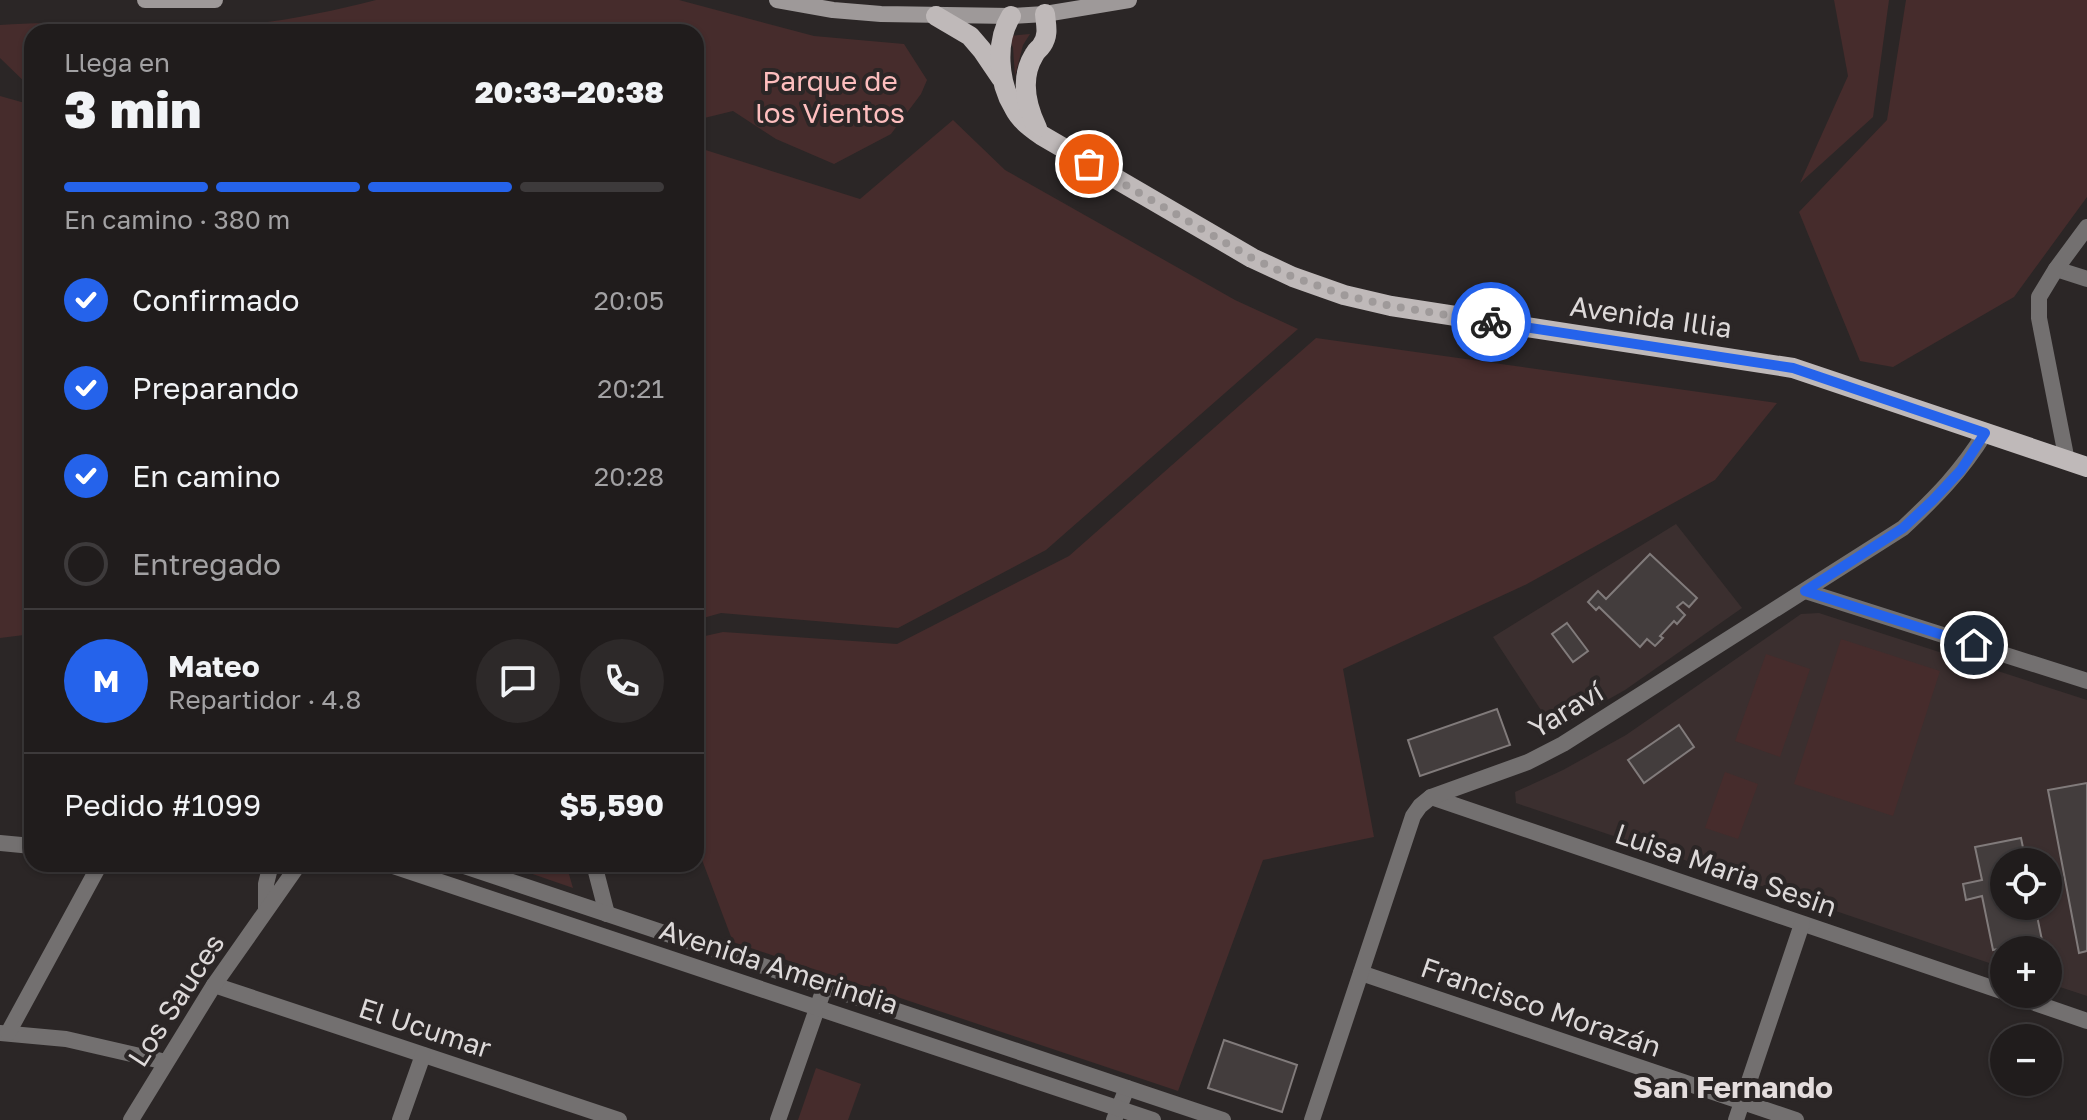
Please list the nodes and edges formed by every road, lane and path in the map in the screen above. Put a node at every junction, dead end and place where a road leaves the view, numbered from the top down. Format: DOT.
graph roads {
  1 [pos="145,0"];
  2 [pos="215,0"];
  3 [pos="777,0"];
  4 [pos="1129,0"];
  5 [pos="1045,14"];
  6 [pos="936,16"];
  7 [pos="1011,16"];
  8 [pos="1004,83"];
  9 [pos="1041,135"];
  10 [pos="2087,227"];
  11 [pos="2056,269"];
  12 [pos="2087,279"];
  13 [pos="1985,433"];
  14 [pos="2077,464"];
  15 [pos="1805,591"];
  16 [pos="2087,681"];
  17 [pos="1431,797"];
  18 [pos="0,843"];
  19 [pos="24,845"];
  20 [pos="95,872"];
  21 [pos="269,872"];
  22 [pos="293,872"];
  23 [pos="411,872"];
  24 [pos="482,872"];
  25 [pos="596,872"];
  26 [pos="266,909"];
  27 [pos="607,914"];
  28 [pos="1802,924"];
  29 [pos="1361,973"];
  30 [pos="214,985"];
  31 [pos="825,986"];
  32 [pos="1990,988"];
  33 [pos="818,1008"];
  34 [pos="2049,1008"];
  35 [pos="2087,1021"];
  36 [pos="4,1033"];
  37 [pos="423,1055"];
  38 [pos="166,1062"];
  39 [pos="1127,1088"];
  40 [pos="1742,1102"];
  41 [pos="1116,1114"];
  42 [pos="588,1115"];
  43 [pos="131,1120"];
  44 [pos="400,1120"];
  45 [pos="619,1120"];
  46 [pos="778,1120"];
  47 [pos="1153,1120"];
  48 [pos="1223,1120"];
  49 [pos="1312,1120"];
  50 [pos="1736,1120"];
  51 [pos="1796,1120"];
  1 -- 2 [label="main road"];
  3 -- 6 [label="main road"];
  4 -- 5 [label="main road"];
  5 -- 7 [label="main road"];
  5 -- 9 [label="main road"];
  6 -- 7 [label="main road"];
  6 -- 8 [label="main road, Avenida Illia"];
  7 -- 8 [label="main road, Avenida Illia"];
  8 -- 9 [label="main road, Avenida Illia"];
  9 -- 13 [label="main road, Avenida Illia"];
  10 -- 11 [label="street"];
  11 -- 12 [label="street"];
  11 -- 14 [label="street"];
  13 -- 14 [label="main road, Avenida Illia"];
  13 -- 15 [label="street, Yaraví"];
  15 -- 16 [label="street"];
  15 -- 17 [label="street, Yaraví"];
  17 -- 28 [label="street, Luisa Maria Sesin"];
  17 -- 29 [label="street"];
  18 -- 19 [label="street"];
  20 -- 36 [label="street"];
  21 -- 26 [label="street, Los Sauces"];
  22 -- 26 [label="street, Los Sauces"];
  23 -- 33 [label="street, Avenida Amerindia"];
  24 -- 27 [label="street"];
  25 -- 27 [label="street"];
  26 -- 30 [label="street, Los Sauces"];
  27 -- 31 [label="street"];
  28 -- 32 [label="street, Luisa Maria Sesin"];
  28 -- 40 [label="street"];
  29 -- 40 [label="street, Francisco Morazán"];
  29 -- 49 [label="street"];
  30 -- 37 [label="street, El Ucumar"];
  30 -- 38 [label="street, Los Sauces"];
  31 -- 33 [label="street"];
  31 -- 39 [label="street"];
  33 -- 41 [label="street, Avenida Amerindia"];
  33 -- 46 [label="street"];
  34 -- 35 [label="street, Luisa Maria Sesin"];
  36 -- 38 [label="street"];
  37 -- 42 [label="street, El Ucumar"];
  37 -- 44 [label="street"];
  38 -- 43 [label="street, Los Sauces"];
  39 -- 41 [label="street"];
  39 -- 48 [label="street"];
  40 -- 50 [label="street"];
  40 -- 51 [label="street, Francisco Morazán"];
  41 -- 47 [label="street, Avenida Amerindia"];
  42 -- 45 [label="street, El Ucumar"];
}
